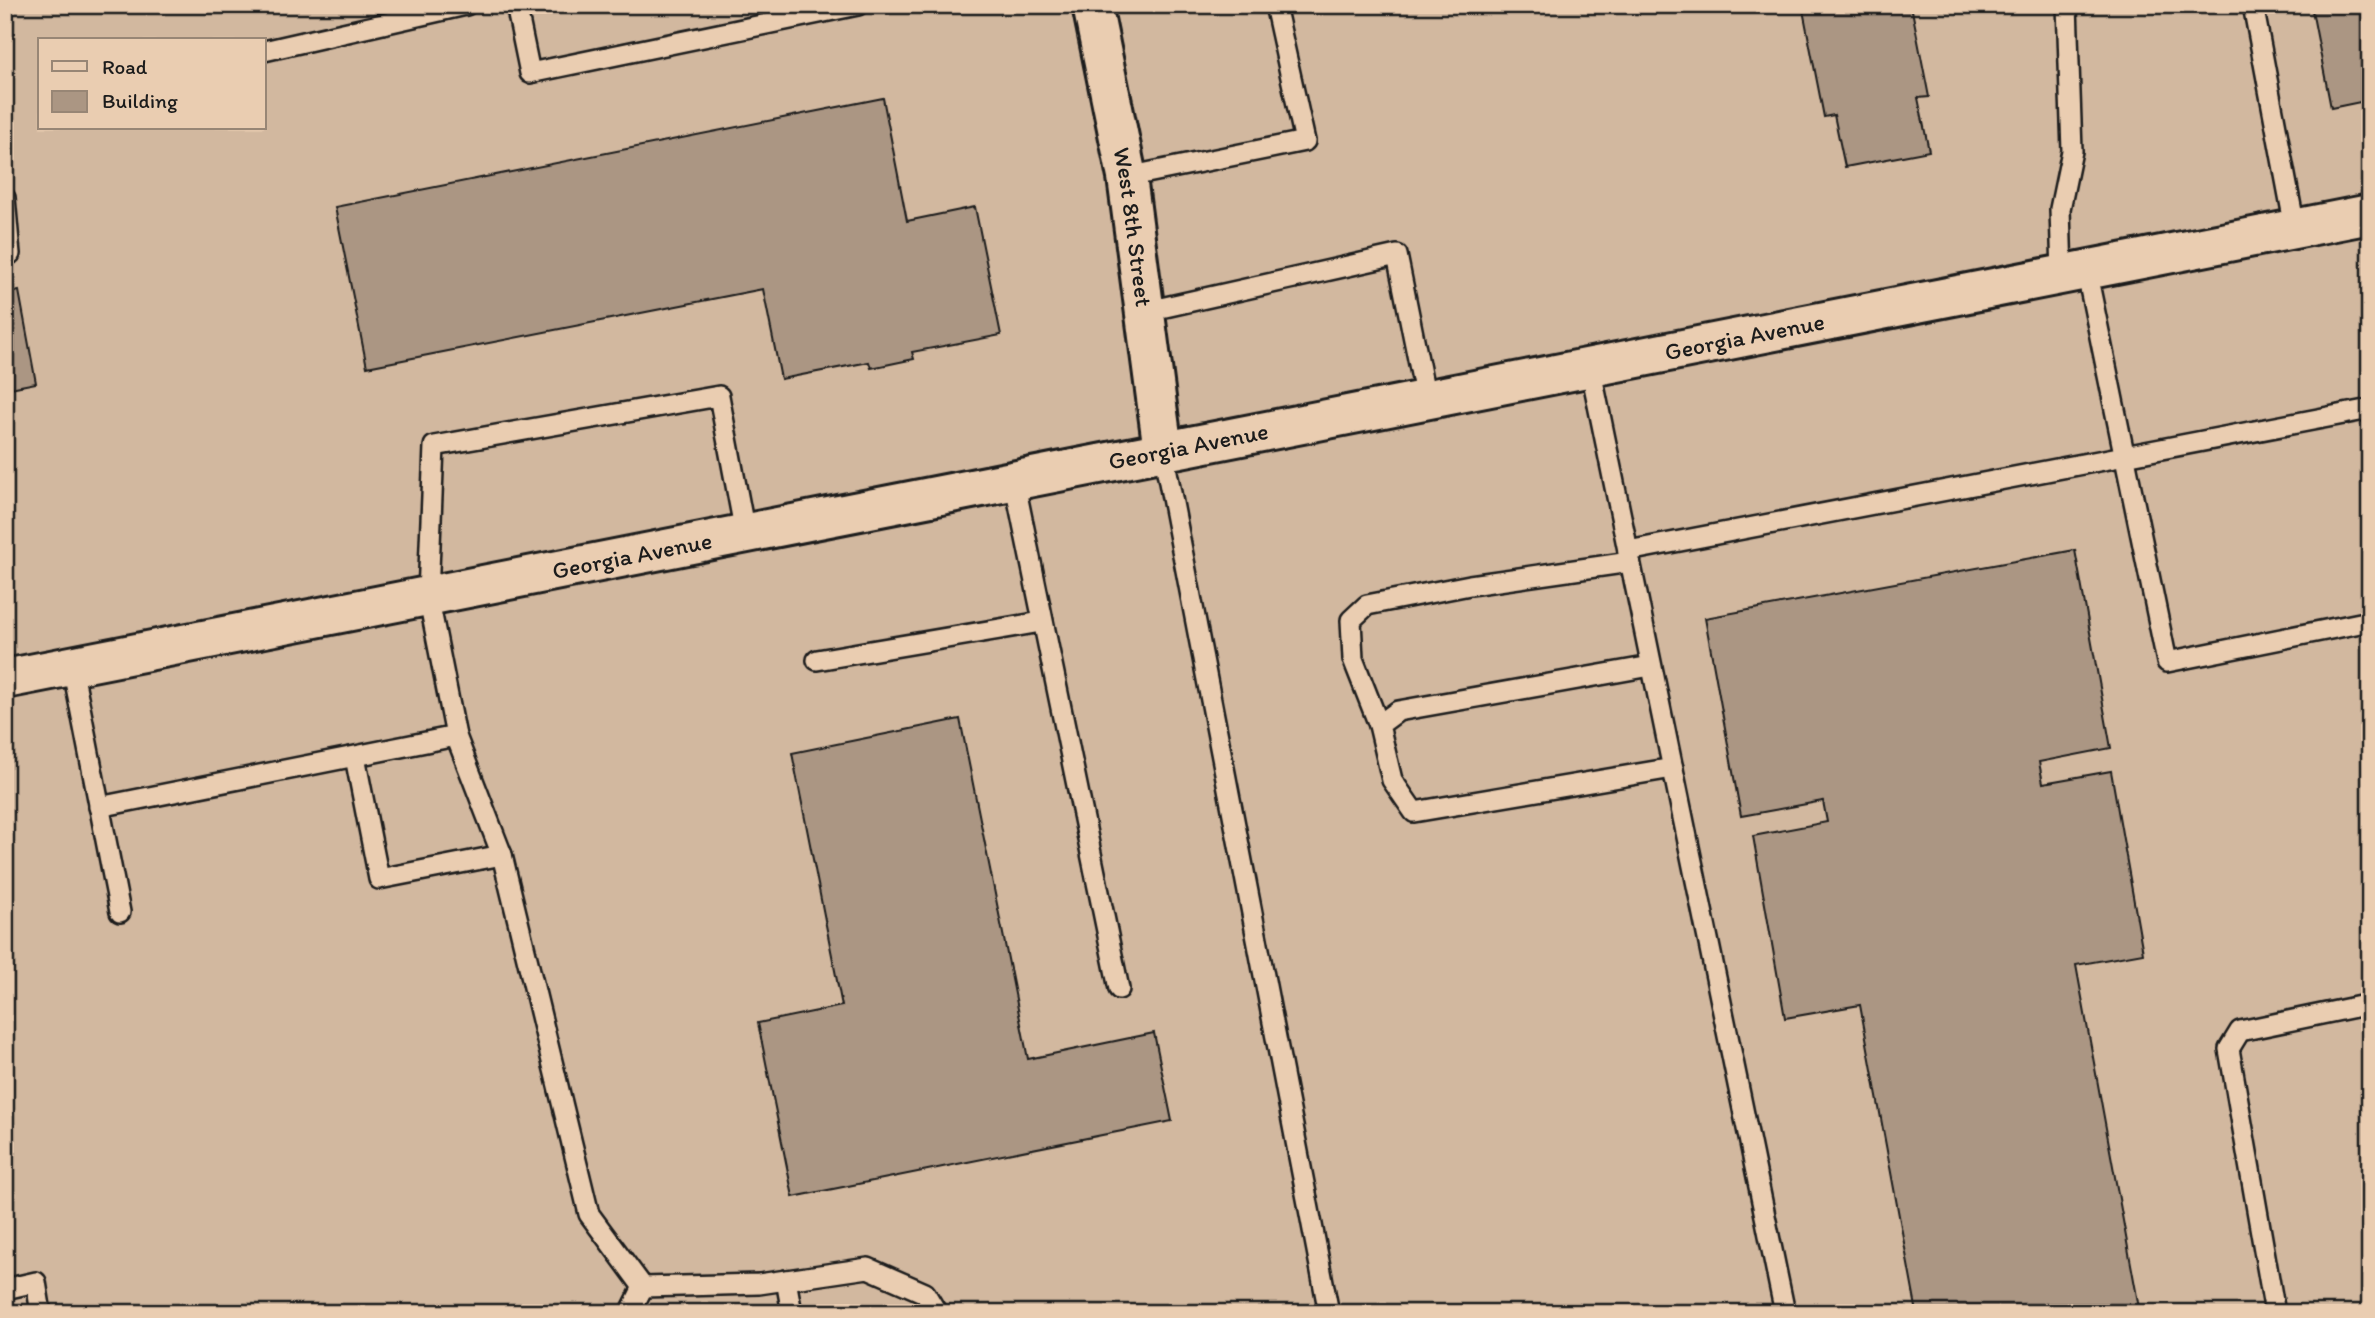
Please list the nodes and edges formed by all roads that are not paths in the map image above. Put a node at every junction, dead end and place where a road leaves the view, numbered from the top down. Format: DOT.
graph roads {
  1 [pos="466,5"];
  2 [pos="516,5"];
  3 [pos="858,5"];
  4 [pos="1092,5"];
  5 [pos="1275,5"];
  6 [pos="2067,5"];
  7 [pos="2253,5"];
  8 [pos="266,51"];
  9 [pos="1127,177"];
  10 [pos="5,198"];
  11 [pos="2370,214"];
  12 [pos="2295,228"];
  13 [pos="5,255"];
  14 [pos="2074,271"];
  15 [pos="1143,312"];
  16 [pos="1590,366"];
  17 [pos="1426,399"];
  18 [pos="2370,409"];
  19 [pos="1163,450"];
  20 [pos="2124,456"];
  21 [pos="1013,480"];
  22 [pos="745,533"];
  23 [pos="1629,557"];
  24 [pos="428,595"];
  25 [pos="2370,621"];
  26 [pos="1041,622"];
  27 [pos="817,660"];
  28 [pos="72,666"];
  29 [pos="1651,666"];
  30 [pos="5,679"];
  31 [pos="1379,725"];
  32 [pos="456,737"];
  33 [pos="355,757"];
  34 [pos="1673,768"];
  35 [pos="99,807"];
  36 [pos="502,855"];
  37 [pos="120,912"];
  38 [pos="1119,989"];
  39 [pos="2370,1004"];
  40 [pos="786,1280"];
  41 [pos="643,1287"];
  42 [pos="5,1289"];
  43 [pos="41,1313"];
  44 [pos="630,1313"];
  45 [pos="792,1313"];
  46 [pos="937,1313"];
  47 [pos="1329,1313"];
  48 [pos="1785,1313"];
  49 [pos="2275,1313"];
  1 -- 8 [label="lane"];
  2 -- 3 [label="lane"];
  4 -- 9 [label="street, West 8th Street"];
  5 -- 9 [label="lane"];
  6 -- 14 [label="lane"];
  7 -- 12 [label="lane"];
  9 -- 15 [label="street, West 8th Street"];
  10 -- 13 [label="lane"];
  11 -- 12 [label="street, Georgia Avenue"];
  12 -- 14 [label="street, Georgia Avenue"];
  14 -- 16 [label="street, Georgia Avenue"];
  14 -- 20 [label="lane"];
  15 -- 17 [label="lane"];
  15 -- 19 [label="street, West 8th Street"];
  16 -- 17 [label="street, Georgia Avenue"];
  16 -- 23 [label="lane"];
  17 -- 19 [label="street, Georgia Avenue"];
  18 -- 20 [label="lane"];
  19 -- 21 [label="street, Georgia Avenue"];
  19 -- 47 [label="lane"];
  20 -- 23 [label="lane"];
  20 -- 25 [label="lane"];
  21 -- 22 [label="street, Georgia Avenue"];
  21 -- 26 [label="lane"];
  22 -- 24 [label="street, Georgia Avenue"];
  22 -- 24 [label="lane"];
  23 -- 29 [label="lane"];
  23 -- 31 [label="lane"];
  24 -- 28 [label="street, Georgia Avenue"];
  24 -- 32 [label="lane"];
  26 -- 27 [label="lane"];
  26 -- 38 [label="lane"];
  28 -- 30 [label="street, Georgia Avenue"];
  28 -- 35 [label="lane"];
  29 -- 31 [label="lane"];
  29 -- 34 [label="lane"];
  31 -- 34 [label="lane"];
  32 -- 33 [label="lane"];
  32 -- 36 [label="lane"];
  33 -- 35 [label="lane"];
  33 -- 36 [label="lane"];
  34 -- 48 [label="lane"];
  35 -- 37 [label="lane"];
  36 -- 41 [label="lane"];
  39 -- 49 [label="lane"];
  40 -- 41 [label="lane"];
  40 -- 45 [label="lane"];
  40 -- 46 [label="lane"];
  41 -- 44 [label="lane"];
  42 -- 43 [label="lane"];
}
